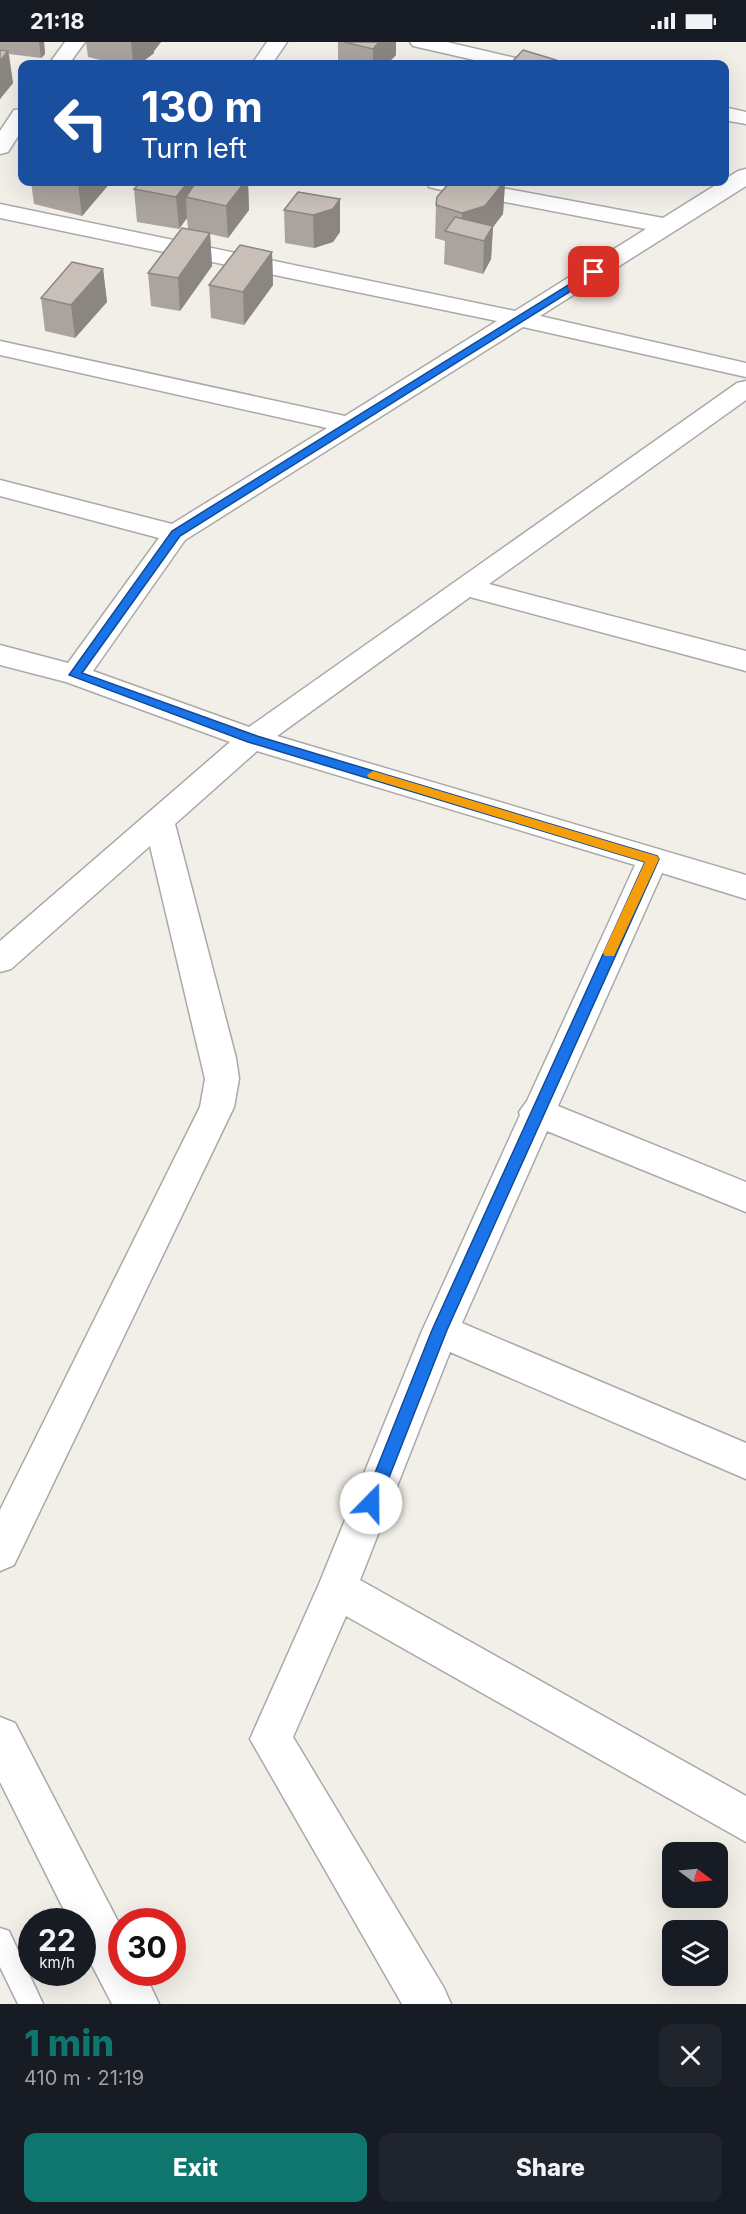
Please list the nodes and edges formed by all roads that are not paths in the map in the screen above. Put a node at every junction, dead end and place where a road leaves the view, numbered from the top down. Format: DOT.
graph roads {
  1 [pos="75,42"];
  2 [pos="278,42"];
  3 [pos="420,42"];
  4 [pos="62,60"];
  5 [pos="265,60"];
  6 [pos="521,60"];
  7 [pos="729,114"];
  8 [pos="746,118"];
  9 [pos="18,122"];
  10 [pos="0,147"];
  11 [pos="746,176"];
  12 [pos="458,186"];
  13 [pos="0,211"];
  14 [pos="668,226"];
  15 [pos="520,319"];
  16 [pos="0,348"];
  17 [pos="746,370"];
  18 [pos="746,388"];
  19 [pos="350,425"];
  20 [pos="0,488"];
  21 [pos="176,534"];
  22 [pos="466,587"];
  23 [pos="0,655"];
  24 [pos="746,661"];
  25 [pos="75,675"];
  26 [pos="252,739"];
  27 [pos="159,820"];
  28 [pos="653,859"];
  29 [pos="746,887"];
  30 [pos="0,960"];
  31 [pos="537,1112"];
  32 [pos="746,1197"];
  33 [pos="440,1330"];
  34 [pos="746,1461"];
  35 [pos="0,1552"];
  36 [pos="337,1589"];
  37 [pos="0,1738"];
  38 [pos="746,1820"];
  39 [pos="0,1940"];
  40 [pos="30,2004"];
  41 [pos="136,2004"];
  42 [pos="428,2004"];
  1 -- 4 [label="street"];
  2 -- 5 [label="street"];
  3 -- 6 [label="street"];
  7 -- 8 [label="street"];
  9 -- 10 [label="street"];
  11 -- 14 [label="street"];
  12 -- 14 [label="street"];
  13 -- 15 [label="street"];
  14 -- 15 [label="street"];
  15 -- 17 [label="street"];
  15 -- 19 [label="street"];
  16 -- 19 [label="street"];
  18 -- 22 [label="street"];
  19 -- 21 [label="street"];
  20 -- 21 [label="street"];
  21 -- 25 [label="street"];
  22 -- 24 [label="street"];
  22 -- 26 [label="street"];
  23 -- 25 [label="street"];
  25 -- 26 [label="street"];
  26 -- 27 [label="street"];
  26 -- 28 [label="street"];
  27 -- 30 [label="street"];
  27 -- 35 [label="street"];
  28 -- 29 [label="street"];
  28 -- 31 [label="street"];
  31 -- 32 [label="street"];
  31 -- 33 [label="street"];
  33 -- 34 [label="street"];
  33 -- 36 [label="street"];
  36 -- 38 [label="street"];
  36 -- 42 [label="street"];
  37 -- 41 [label="street"];
  39 -- 40 [label="lane"];
}
